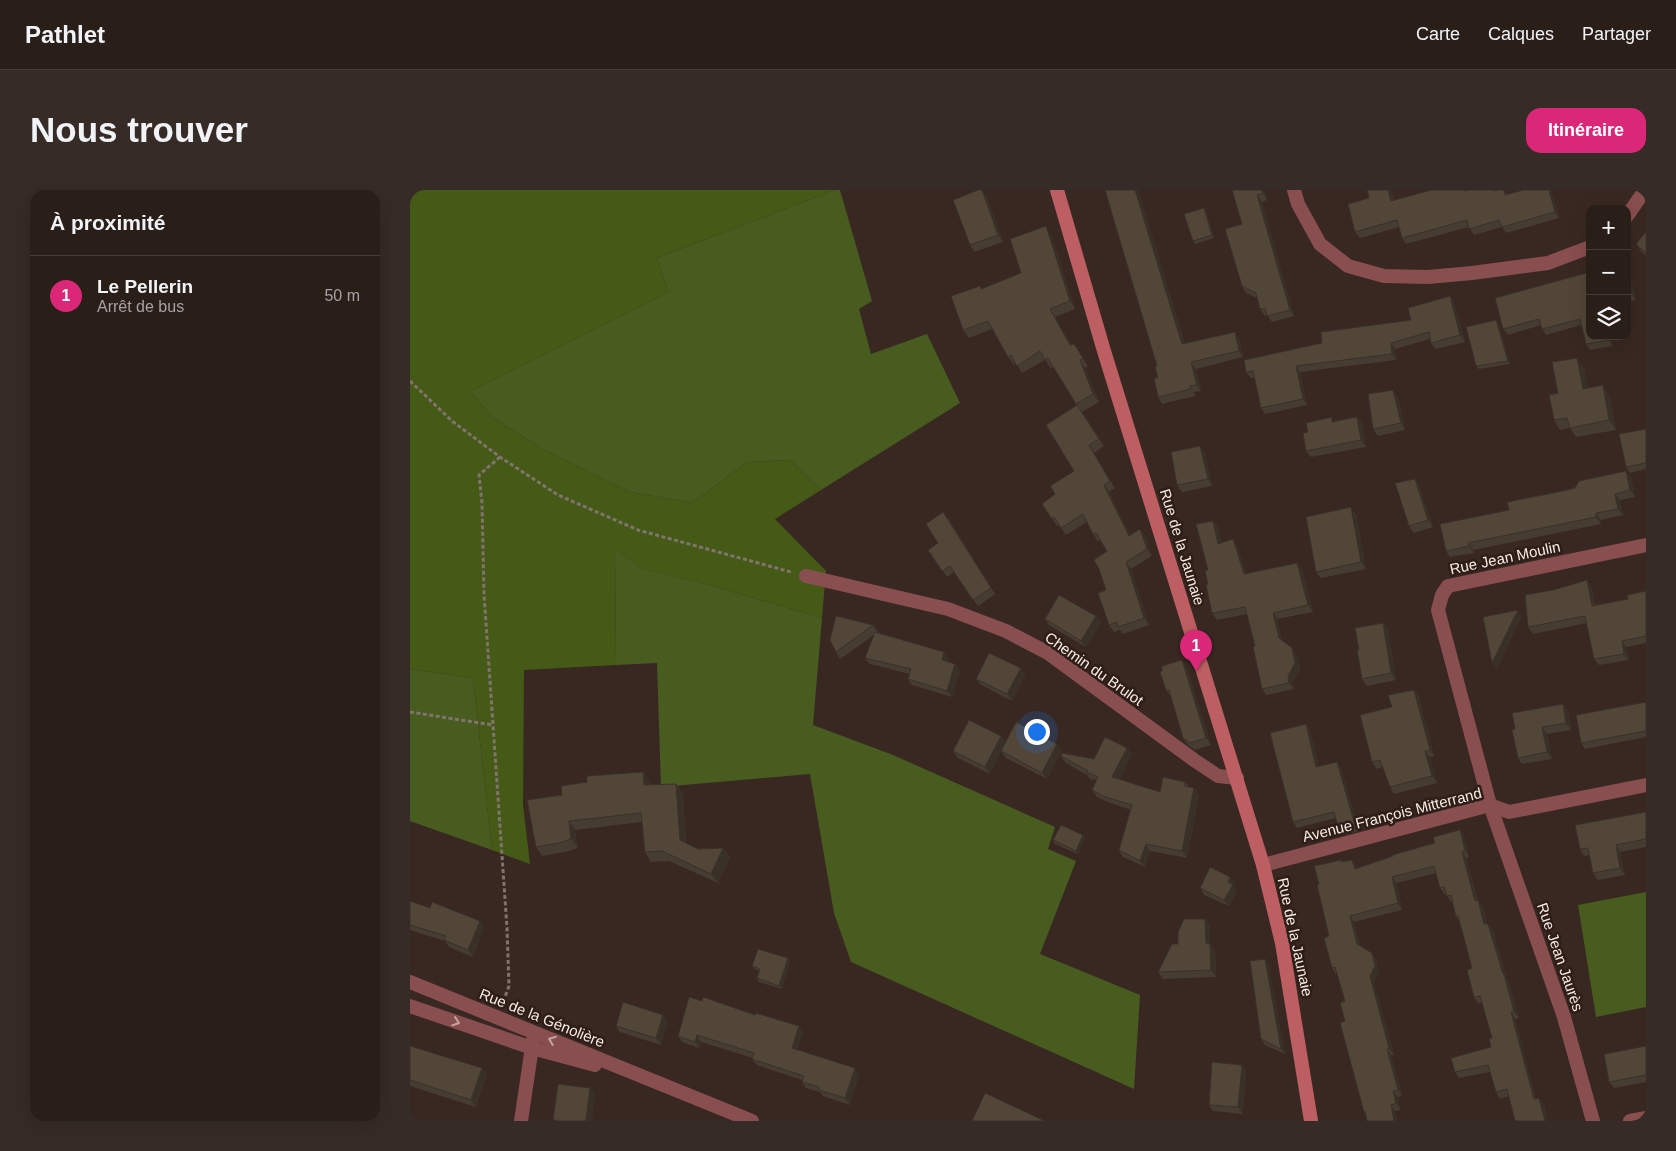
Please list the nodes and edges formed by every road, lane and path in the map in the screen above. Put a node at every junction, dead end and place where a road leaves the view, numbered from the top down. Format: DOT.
graph roads {
  1 [pos="1057,190"];
  2 [pos="1294,190"];
  3 [pos="1645,190"];
  4 [pos="1631,210"];
  5 [pos="1586,249"];
  6 [pos="410,381"];
  7 [pos="500,457"];
  8 [pos="1646,545"];
  9 [pos="806,576"];
  10 [pos="410,712"];
  11 [pos="493,724"];
  12 [pos="1237,778"];
  13 [pos="1646,785"];
  14 [pos="1490,805"];
  15 [pos="1263,865"];
  16 [pos="410,982"];
  17 [pos="410,1006"];
  18 [pos="497,1018"];
  19 [pos="533,1032"];
  20 [pos="532,1048"];
  21 [pos="662,1084"];
  22 [pos="1646,1118"];
  23 [pos="522,1121"];
  24 [pos="752,1121"];
  25 [pos="1311,1121"];
  26 [pos="1593,1121"];
  27 [pos="1630,1121"];
  1 -- 12 [label="main road, Rue de la Jaunaie"];
  2 -- 5 [label="street"];
  3 -- 4 [label="street"];
  6 -- 7 [label="path"];
  7 -- 9 [label="path"];
  7 -- 11 [label="path"];
  8 -- 14 [label="street, Rue Jean Moulin"];
  9 -- 12 [label="street, Chemin du Brulot"];
  10 -- 11 [label="path"];
  11 -- 18 [label="path"];
  12 -- 15 [label="main road, Rue de la Jaunaie"];
  13 -- 14 [label="street, Avenue François Mitterrand"];
  14 -- 15 [label="street, Avenue François Mitterrand"];
  14 -- 26 [label="street, Rue Jean Jaurès"];
  15 -- 25 [label="main road, Rue de la Jaunaie"];
  16 -- 18 [label="street, Rue de la Génolière"];
  17 -- 20 [label="street, Rue de la Génolière, one-way"];
  18 -- 19 [label="street, Rue de la Génolière"];
  19 -- 20 [label="street"];
  21 -- 19 [label="street, Rue de la Génolière, one-way"];
  20 -- 21 [label="street, Rue de la Génolière"];
  20 -- 23 [label="street"];
  21 -- 24 [label="street, Rue de la Génolière"];
  22 -- 27 [label="street"];
}
